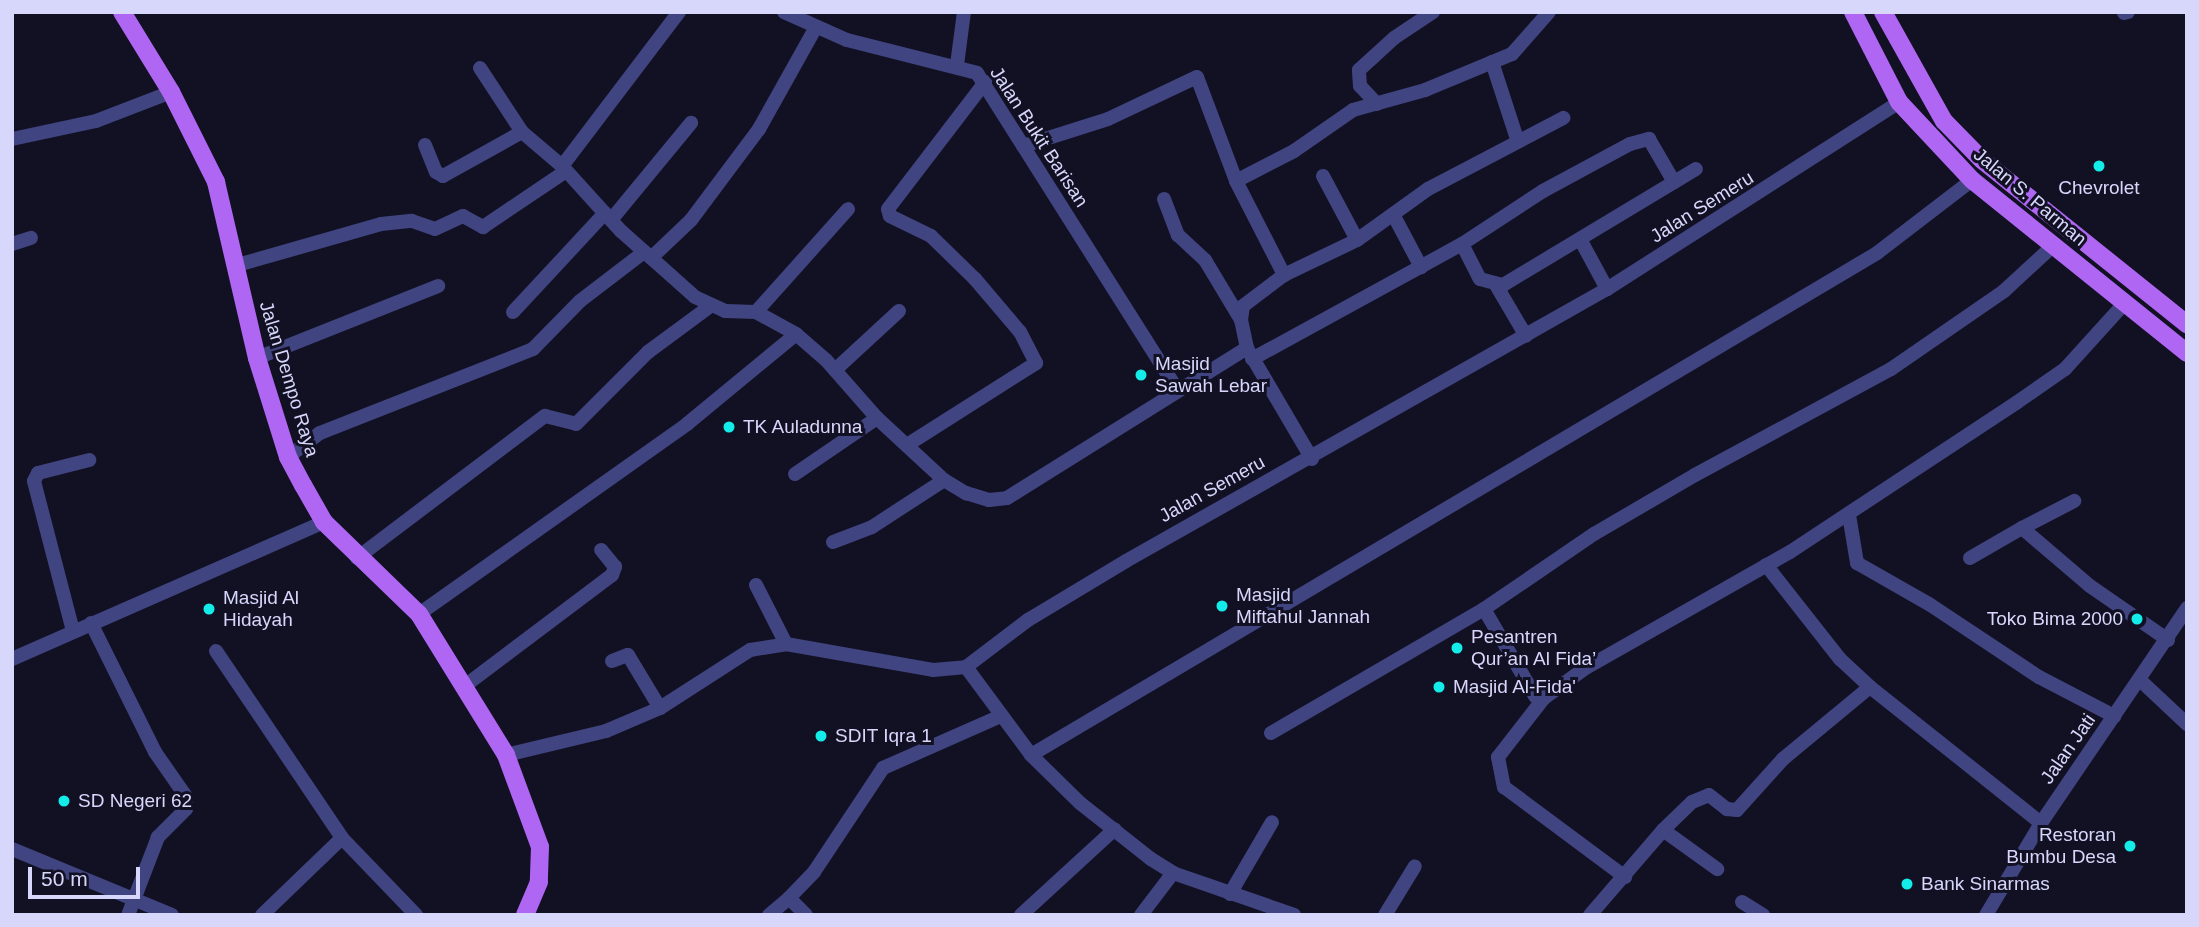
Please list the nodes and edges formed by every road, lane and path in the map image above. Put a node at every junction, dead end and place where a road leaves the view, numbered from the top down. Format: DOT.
graph roads {
  1 [pos="121,12"];
  2 [pos="679,12"];
  3 [pos="784,12"];
  4 [pos="964,12"];
  5 [pos="1433,12"];
  6 [pos="1549,12"];
  7 [pos="1853,12"];
  8 [pos="1883,12"];
  9 [pos="816,27"];
  10 [pos="1492,62"];
  11 [pos="957,65"];
  12 [pos="480,68"];
  13 [pos="985,82"];
  14 [pos="171,92"];
  15 [pos="1899,102"];
  16 [pos="1377,104"];
  17 [pos="1563,118"];
  18 [pos="691,123"];
  19 [pos="522,131"];
  20 [pos="12,139"];
  21 [pos="1517,139"];
  22 [pos="425,145"];
  23 [pos="1023,146"];
  24 [pos="564,168"];
  25 [pos="1696,169"];
  26 [pos="1323,176"];
  27 [pos="1972,180"];
  28 [pos="1236,181"];
  29 [pos="1674,181"];
  30 [pos="1164,198"];
  31 [pos="848,209"];
  32 [pos="608,216"];
  33 [pos="1394,216"];
  34 [pos="31,238"];
  35 [pos="1580,239"];
  36 [pos="1357,240"];
  37 [pos="12,244"];
  38 [pos="1462,244"];
  39 [pos="2055,244"];
  40 [pos="648,255"];
  41 [pos="234,265"];
  42 [pos="1421,267"];
  43 [pos="1284,275"];
  44 [pos="1496,285"];
  45 [pos="438,286"];
  46 [pos="1608,289"];
  47 [pos="2124,304"];
  48 [pos="709,307"];
  49 [pos="900,311"];
  50 [pos="513,312"];
  51 [pos="756,312"];
  52 [pos="2183,319"];
  53 [pos="1241,320"];
  54 [pos="796,334"];
  55 [pos="1526,336"];
  56 [pos="1250,353"];
  57 [pos="2187,353"];
  58 [pos="257,358"];
  59 [pos="835,370"];
  60 [pos="1178,391"];
  61 [pos="877,418"];
  62 [pos="907,445"];
  63 [pos="288,457"];
  64 [pos="1312,459"];
  65 [pos="89,460"];
  66 [pos="795,474"];
  67 [pos="944,480"];
  68 [pos="2074,501"];
  69 [pos="1849,515"];
  70 [pos="324,522"];
  71 [pos="2022,528"];
  72 [pos="833,542"];
  73 [pos="601,550"];
  74 [pos="358,558"];
  75 [pos="1970,558"];
  76 [pos="1766,565"];
  77 [pos="756,585"];
  78 [pos="2187,608"];
  79 [pos="1484,609"];
  80 [pos="419,614"];
  81 [pos="91,623"];
  82 [pos="73,631"];
  83 [pos="2168,640"];
  84 [pos="786,644"];
  85 [pos="216,652"];
  86 [pos="12,659"];
  87 [pos="612,661"];
  88 [pos="967,667"];
  89 [pos="2141,681"];
  90 [pos="466,685"];
  91 [pos="1870,687"];
  92 [pos="1544,698"];
  93 [pos="660,708"];
  94 [pos="1001,716"];
  95 [pos="2114,716"];
  96 [pos="2187,724"];
  97 [pos="1270,733"];
  98 [pos="506,755"];
  99 [pos="1031,755"];
  100 [pos="1272,822"];
  101 [pos="2041,822"];
  102 [pos="1115,829"];
  103 [pos="1663,830"];
  104 [pos="342,838"];
  105 [pos="12,849"];
  106 [pos="1415,866"];
  107 [pos="1717,869"];
  108 [pos="1173,873"];
  109 [pos="1625,877"];
  110 [pos="1230,894"];
  111 [pos="789,898"];
  112 [pos="1742,902"];
  113 [pos="131,908"];
  114 [pos="1268,911"];
  115 [pos="1592,914"];
  116 [pos="172,915"];
  117 [pos="262,915"];
  118 [pos="416,915"];
  119 [pos="525,915"];
  120 [pos="769,915"];
  121 [pos="806,915"];
  122 [pos="1021,915"];
  123 [pos="1141,915"];
  124 [pos="1294,915"];
  125 [pos="1385,915"];
  126 [pos="1763,915"];
  127 [pos="1986,915"];
  1 -- 14 [label="main road, Jalan Dempo Raya"];
  2 -- 24 [label="street"];
  3 -- 9 [label="street, Jalan Bukit Barisan"];
  4 -- 11 [label="street"];
  5 -- 16 [label="street"];
  6 -- 10 [label="street"];
  7 -- 15 [label="main road, Jalan S. Parman"];
  8 -- 52 [label="main road, Jalan S. Parman"];
  9 -- 11 [label="street, Jalan Bukit Barisan"];
  9 -- 40 [label="street"];
  10 -- 16 [label="street"];
  10 -- 21 [label="street"];
  11 -- 13 [label="street, Jalan Bukit Barisan"];
  12 -- 19 [label="street"];
  13 -- 23 [label="street, Jalan Bukit Barisan"];
  13 -- 62 [label="street"];
  14 -- 20 [label="street"];
  14 -- 41 [label="main road, Jalan Dempo Raya"];
  15 -- 27 [label="main road, Jalan S. Parman"];
  15 -- 46 [label="street, Jalan Semeru"];
  16 -- 28 [label="street"];
  17 -- 21 [label="street"];
  18 -- 32 [label="street"];
  19 -- 22 [label="street"];
  19 -- 24 [label="street"];
  21 -- 33 [label="street"];
  23 -- 28 [label="street"];
  23 -- 60 [label="street, Jalan Bukit Barisan"];
  24 -- 32 [label="street"];
  24 -- 41 [label="street"];
  25 -- 29 [label="street"];
  26 -- 36 [label="street"];
  27 -- 39 [label="main road, Jalan S. Parman"];
  27 -- 99 [label="street"];
  28 -- 43 [label="street"];
  29 -- 35 [label="street"];
  29 -- 38 [label="street"];
  30 -- 53 [label="street"];
  31 -- 51 [label="street"];
  32 -- 40 [label="street"];
  32 -- 50 [label="street"];
  33 -- 36 [label="street"];
  33 -- 42 [label="street"];
  34 -- 37 [label="street"];
  35 -- 44 [label="street"];
  35 -- 46 [label="street"];
  36 -- 43 [label="street"];
  38 -- 42 [label="street"];
  38 -- 44 [label="street"];
  39 -- 47 [label="main road, Jalan S. Parman"];
  39 -- 79 [label="street"];
  40 -- 48 [label="street"];
  40 -- 63 [label="street"];
  41 -- 58 [label="main road, Jalan Dempo Raya"];
  42 -- 56 [label="street"];
  43 -- 53 [label="street"];
  44 -- 55 [label="street"];
  45 -- 58 [label="street"];
  46 -- 55 [label="street, Jalan Semeru"];
  47 -- 57 [label="main road, Jalan S. Parman"];
  47 -- 69 [label="street"];
  48 -- 51 [label="street"];
  48 -- 74 [label="street"];
  49 -- 59 [label="street"];
  51 -- 54 [label="street"];
  53 -- 56 [label="street"];
  54 -- 59 [label="street"];
  54 -- 80 [label="street"];
  55 -- 64 [label="street, Jalan Semeru"];
  56 -- 60 [label="street"];
  56 -- 64 [label="street"];
  58 -- 63 [label="main road, Jalan Dempo Raya"];
  59 -- 61 [label="street"];
  60 -- 67 [label="street"];
  61 -- 62 [label="street"];
  61 -- 66 [label="street"];
  62 -- 67 [label="street"];
  63 -- 70 [label="main road, Jalan Dempo Raya"];
  64 -- 88 [label="street, Jalan Semeru"];
  65 -- 82 [label="street"];
  67 -- 72 [label="street"];
  68 -- 71 [label="street"];
  69 -- 76 [label="street"];
  69 -- 95 [label="street"];
  70 -- 74 [label="main road, Jalan Dempo Raya"];
  70 -- 81 [label="street"];
  71 -- 75 [label="street"];
  71 -- 83 [label="street"];
  73 -- 90 [label="street"];
  74 -- 80 [label="main road, Jalan Dempo Raya"];
  76 -- 91 [label="street"];
  76 -- 92 [label="street"];
  77 -- 84 [label="street"];
  78 -- 83 [label="street, Jalan Jati"];
  79 -- 92 [label="street"];
  79 -- 97 [label="street"];
  80 -- 90 [label="main road, Jalan Dempo Raya"];
  81 -- 82 [label="street"];
  81 -- 113 [label="street"];
  82 -- 86 [label="street"];
  83 -- 89 [label="street, Jalan Jati"];
  84 -- 88 [label="street"];
  84 -- 93 [label="street"];
  85 -- 104 [label="street"];
  87 -- 93 [label="street"];
  88 -- 94 [label="street"];
  89 -- 95 [label="street, Jalan Jati"];
  89 -- 96 [label="street"];
  90 -- 98 [label="main road, Jalan Dempo Raya"];
  91 -- 101 [label="street"];
  91 -- 103 [label="street"];
  92 -- 109 [label="street"];
  93 -- 98 [label="street"];
  94 -- 99 [label="street"];
  94 -- 111 [label="street"];
  95 -- 101 [label="street, Jalan Jati"];
  98 -- 119 [label="main road, Jalan Dempo Raya"];
  99 -- 102 [label="street"];
  100 -- 110 [label="street"];
  101 -- 127 [label="street, Jalan Jati"];
  102 -- 108 [label="street"];
  102 -- 122 [label="street"];
  103 -- 107 [label="street"];
  103 -- 109 [label="street"];
  104 -- 117 [label="street"];
  104 -- 118 [label="street"];
  105 -- 113 [label="street"];
  106 -- 125 [label="street"];
  108 -- 110 [label="street"];
  108 -- 123 [label="street"];
  109 -- 115 [label="street"];
  110 -- 114 [label="street"];
  111 -- 120 [label="street"];
  111 -- 121 [label="street"];
  112 -- 126 [label="street"];
  113 -- 116 [label="street"];
  114 -- 124 [label="street"];
}
